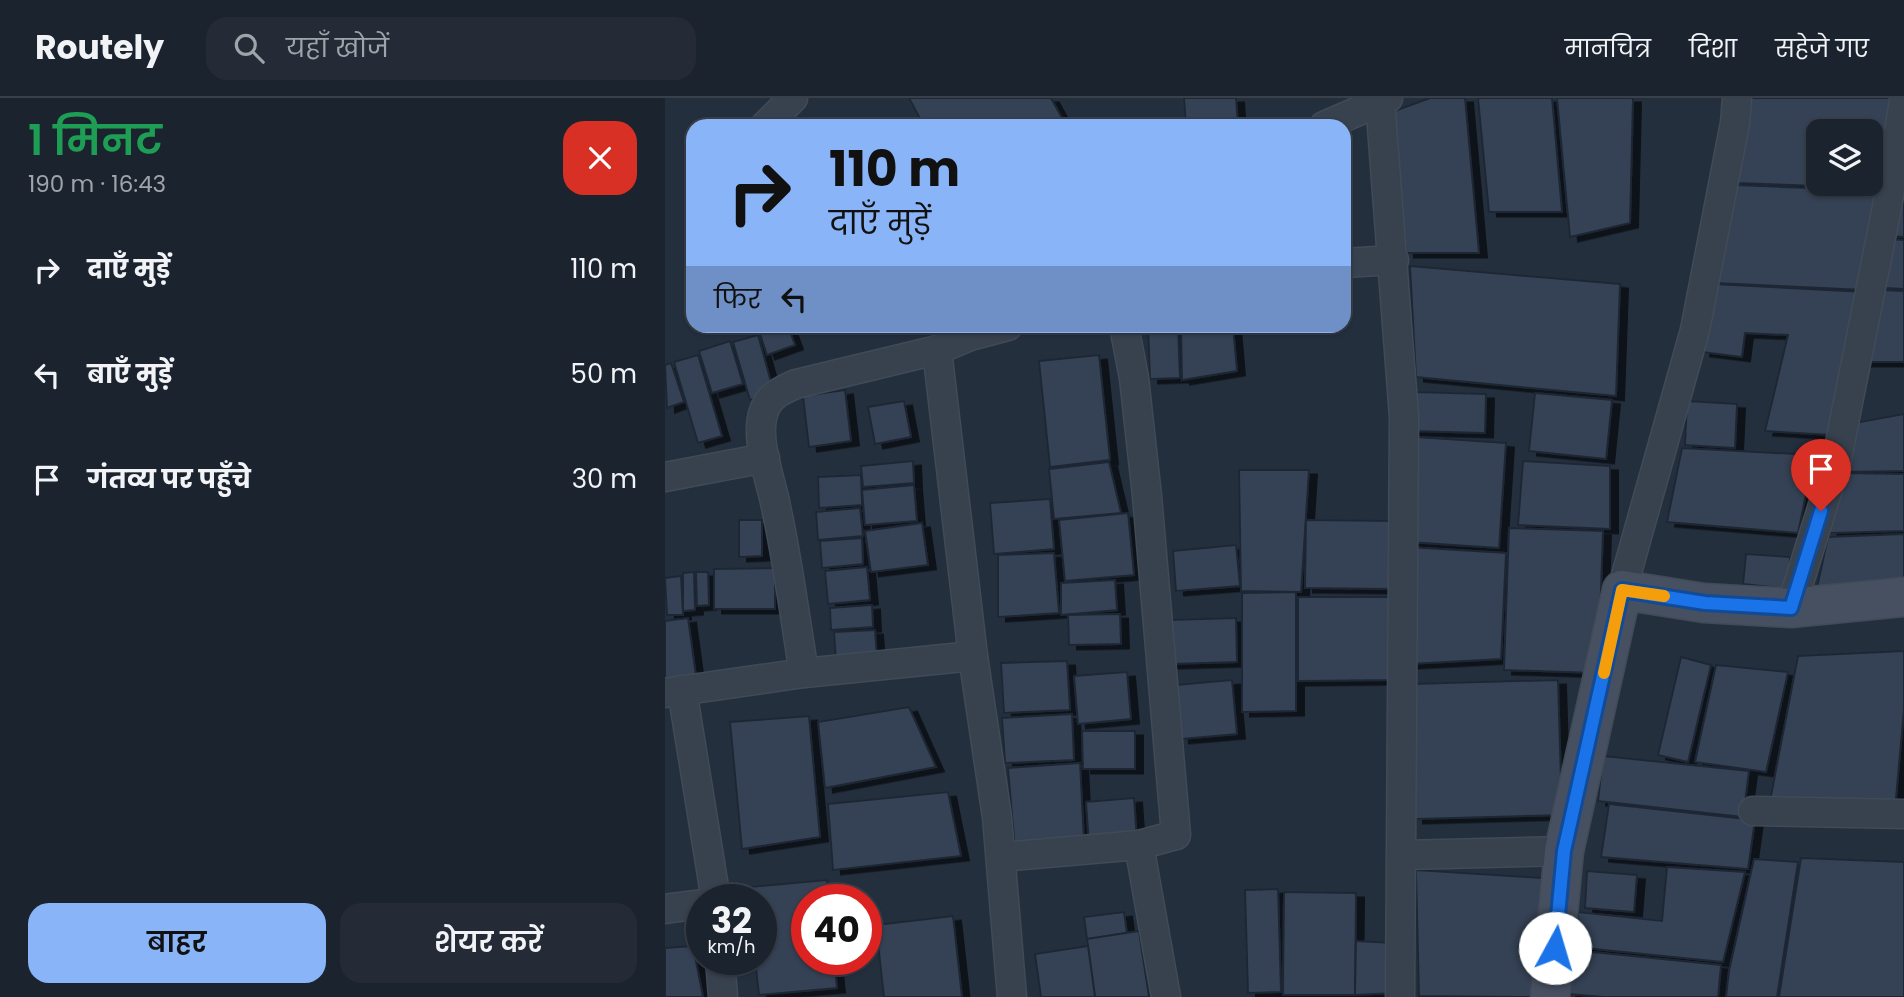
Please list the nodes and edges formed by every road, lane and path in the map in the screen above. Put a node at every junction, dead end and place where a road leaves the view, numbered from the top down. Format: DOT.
graph roads {
  1 [pos="1737,98"];
  2 [pos="788,99"];
  3 [pos="1384,100"];
  4 [pos="1904,101"];
  5 [pos="771,119"];
  6 [pos="1340,119"];
  7 [pos="1394,260"];
  8 [pos="1351,263"];
  9 [pos="981,333"];
  10 [pos="1125,333"];
  11 [pos="937,350"];
  12 [pos="765,458"];
  13 [pos="665,477"];
  14 [pos="1622,590"];
  15 [pos="1904,597"];
  16 [pos="1791,608"];
  17 [pos="973,656"];
  18 [pos="804,673"];
  19 [pos="673,692"];
  20 [pos="1753,811"];
  21 [pos="1904,814"];
  22 [pos="1139,845"];
  23 [pos="1564,851"];
  24 [pos="1402,855"];
  25 [pos="1001,857"];
  26 [pos="713,884"];
  27 [pos="686,906"];
  28 [pos="665,909"];
  29 [pos="721,975"];
  30 [pos="723,997"];
  31 [pos="1012,997"];
  32 [pos="1166,997"];
  33 [pos="1400,997"];
  34 [pos="1550,997"];
  1 -- 14 [label="street"];
  2 -- 5 [label="street"];
  3 -- 6 [label="street"];
  3 -- 7 [label="street"];
  4 -- 16 [label="street"];
  7 -- 8 [label="street"];
  7 -- 24 [label="street"];
  9 -- 11 [label="street"];
  10 -- 22 [label="street"];
  11 -- 12 [label="street"];
  11 -- 17 [label="street"];
  12 -- 13 [label="street"];
  12 -- 18 [label="street"];
  14 -- 16 [label="street"];
  14 -- 23 [label="street"];
  15 -- 16 [label="street"];
  17 -- 18 [label="street"];
  17 -- 25 [label="street"];
  18 -- 19 [label="street"];
  19 -- 26 [label="street"];
  20 -- 21 [label="street"];
  22 -- 25 [label="street"];
  22 -- 32 [label="street"];
  23 -- 24 [label="street"];
  23 -- 34 [label="street"];
  24 -- 33 [label="street"];
  25 -- 31 [label="street"];
  27 -- 28 [label="street"];
  29 -- 30 [label="street"];
}
